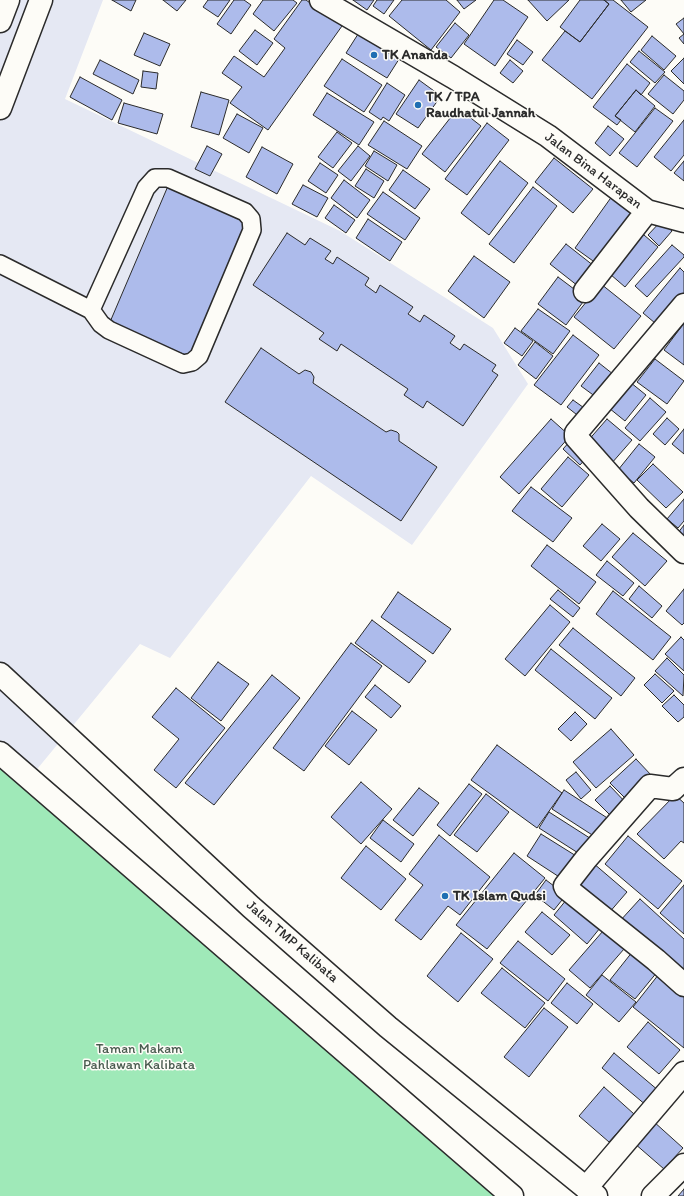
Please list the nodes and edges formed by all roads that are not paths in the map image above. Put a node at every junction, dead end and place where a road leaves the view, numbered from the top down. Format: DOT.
graph roads {
  1 [pos="8,0"];
  2 [pos="41,0"];
  3 [pos="321,0"];
  4 [pos="0,21"];
  5 [pos="0,108"];
  6 [pos="647,211"];
  7 [pos="684,221"];
  8 [pos="0,264"];
  9 [pos="585,291"];
  10 [pos="684,305"];
  11 [pos="91,310"];
  12 [pos="684,552"];
  13 [pos="0,674"];
  14 [pos="0,753"];
  15 [pos="684,779"];
  16 [pos="684,985"];
  17 [pos="684,1073"];
  18 [pos="684,1165"];
  19 [pos="591,1192"];
  20 [pos="512,1196"];
  21 [pos="653,1196"];
  1 -- 4 [label="main road"];
  2 -- 5 [label="main road"];
  3 -- 6 [label="main road, Jalan Bina Harapan"];
  6 -- 7 [label="main road, Jalan Bina Harapan"];
  6 -- 9 [label="main road"];
  8 -- 11 [label="lane"];
  10 -- 12 [label="main road"];
  11 -- 11 [label="lane"];
  13 -- 19 [label="main road, Jalan TMP Kalibata"];
  14 -- 20 [label="main road"];
  15 -- 16 [label="main road"];
  17 -- 19 [label="main road"];
  18 -- 21 [label="main road"];
}
